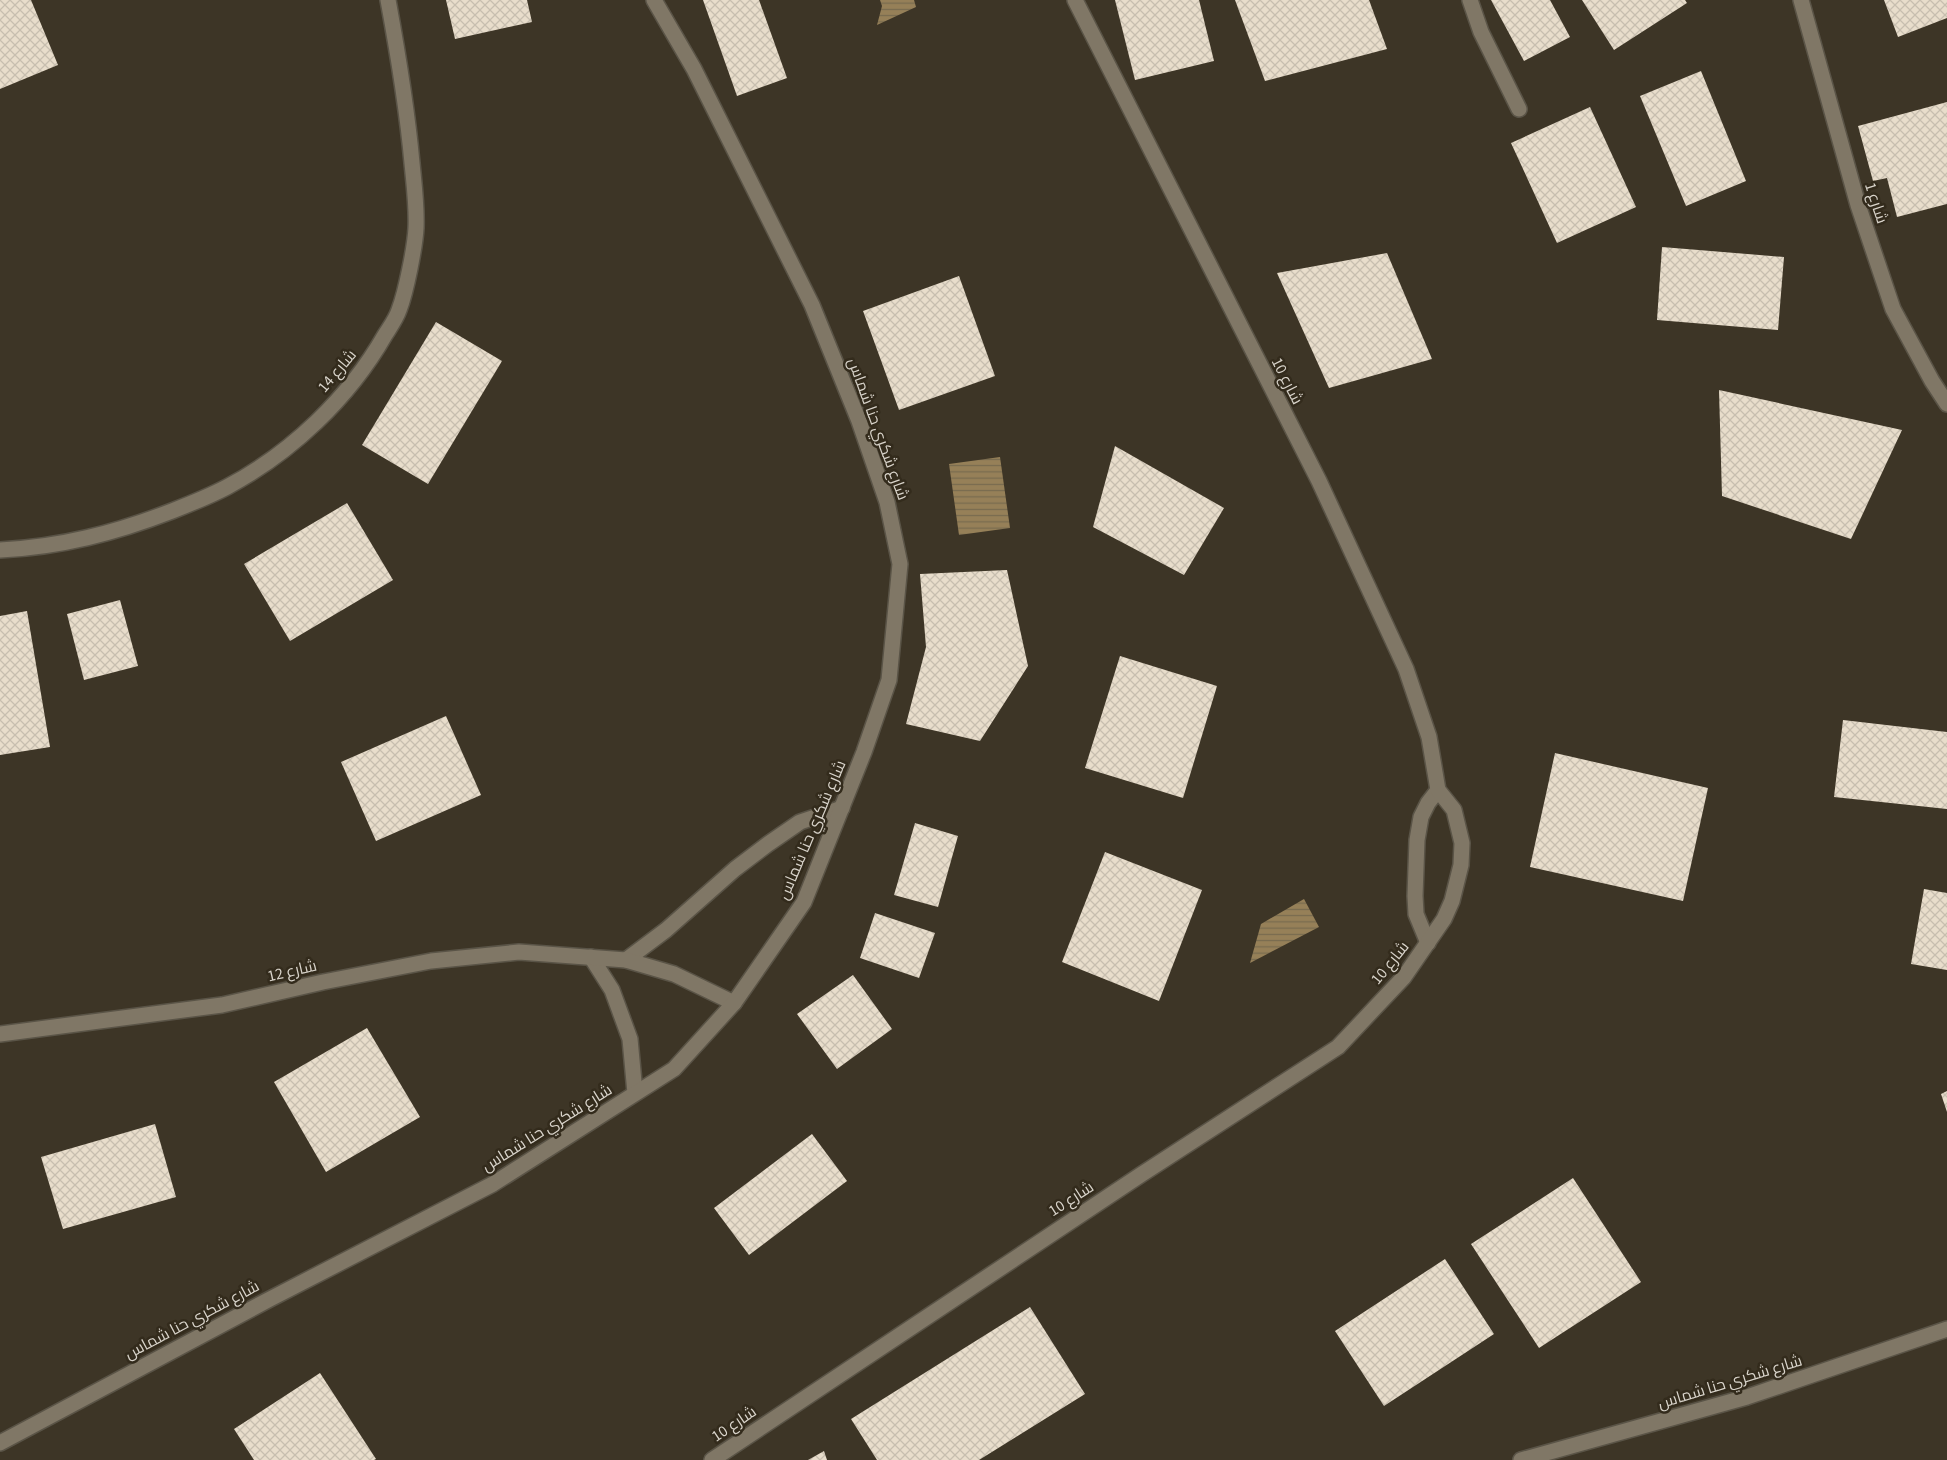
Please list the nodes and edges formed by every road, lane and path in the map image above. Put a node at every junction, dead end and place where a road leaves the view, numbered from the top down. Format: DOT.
graph roads {
  1 [pos="388,0"];
  2 [pos="654,0"];
  3 [pos="1075,0"];
  4 [pos="1470,0"];
  5 [pos="1801,0"];
  6 [pos="1519,110"];
  7 [pos="1947,404"];
  8 [pos="0,550"];
  9 [pos="1438,790"];
  10 [pos="842,808"];
  11 [pos="1428,943"];
  12 [pos="592,957"];
  13 [pos="626,960"];
  14 [pos="734,1003"];
  15 [pos="0,1034"];
  16 [pos="635,1093"];
  17 [pos="1947,1329"];
  18 [pos="0,1443"];
  19 [pos="712,1460"];
  20 [pos="1520,1460"];
  1 -- 8 [label="street, شارع 14"];
  2 -- 10 [label="street, شارع شكري حنا شماس"];
  3 -- 9 [label="street, شارع 10"];
  4 -- 6 [label="street"];
  5 -- 7 [label="street, شارع 1"];
  9 -- 11 [label="street, شارع 10"];
  9 -- 11 [label="street, شارع 10"];
  10 -- 13 [label="street"];
  10 -- 14 [label="street, شارع شكري حنا شماس"];
  11 -- 19 [label="street, شارع 10"];
  12 -- 13 [label="street, شارع 12"];
  12 -- 15 [label="street, شارع 12"];
  12 -- 16 [label="street"];
  13 -- 14 [label="street, شارع 12"];
  14 -- 16 [label="street, شارع شكري حنا شماس"];
  16 -- 18 [label="street, شارع شكري حنا شماس"];
  17 -- 20 [label="street, شارع شكري حنا شماس"];
}
